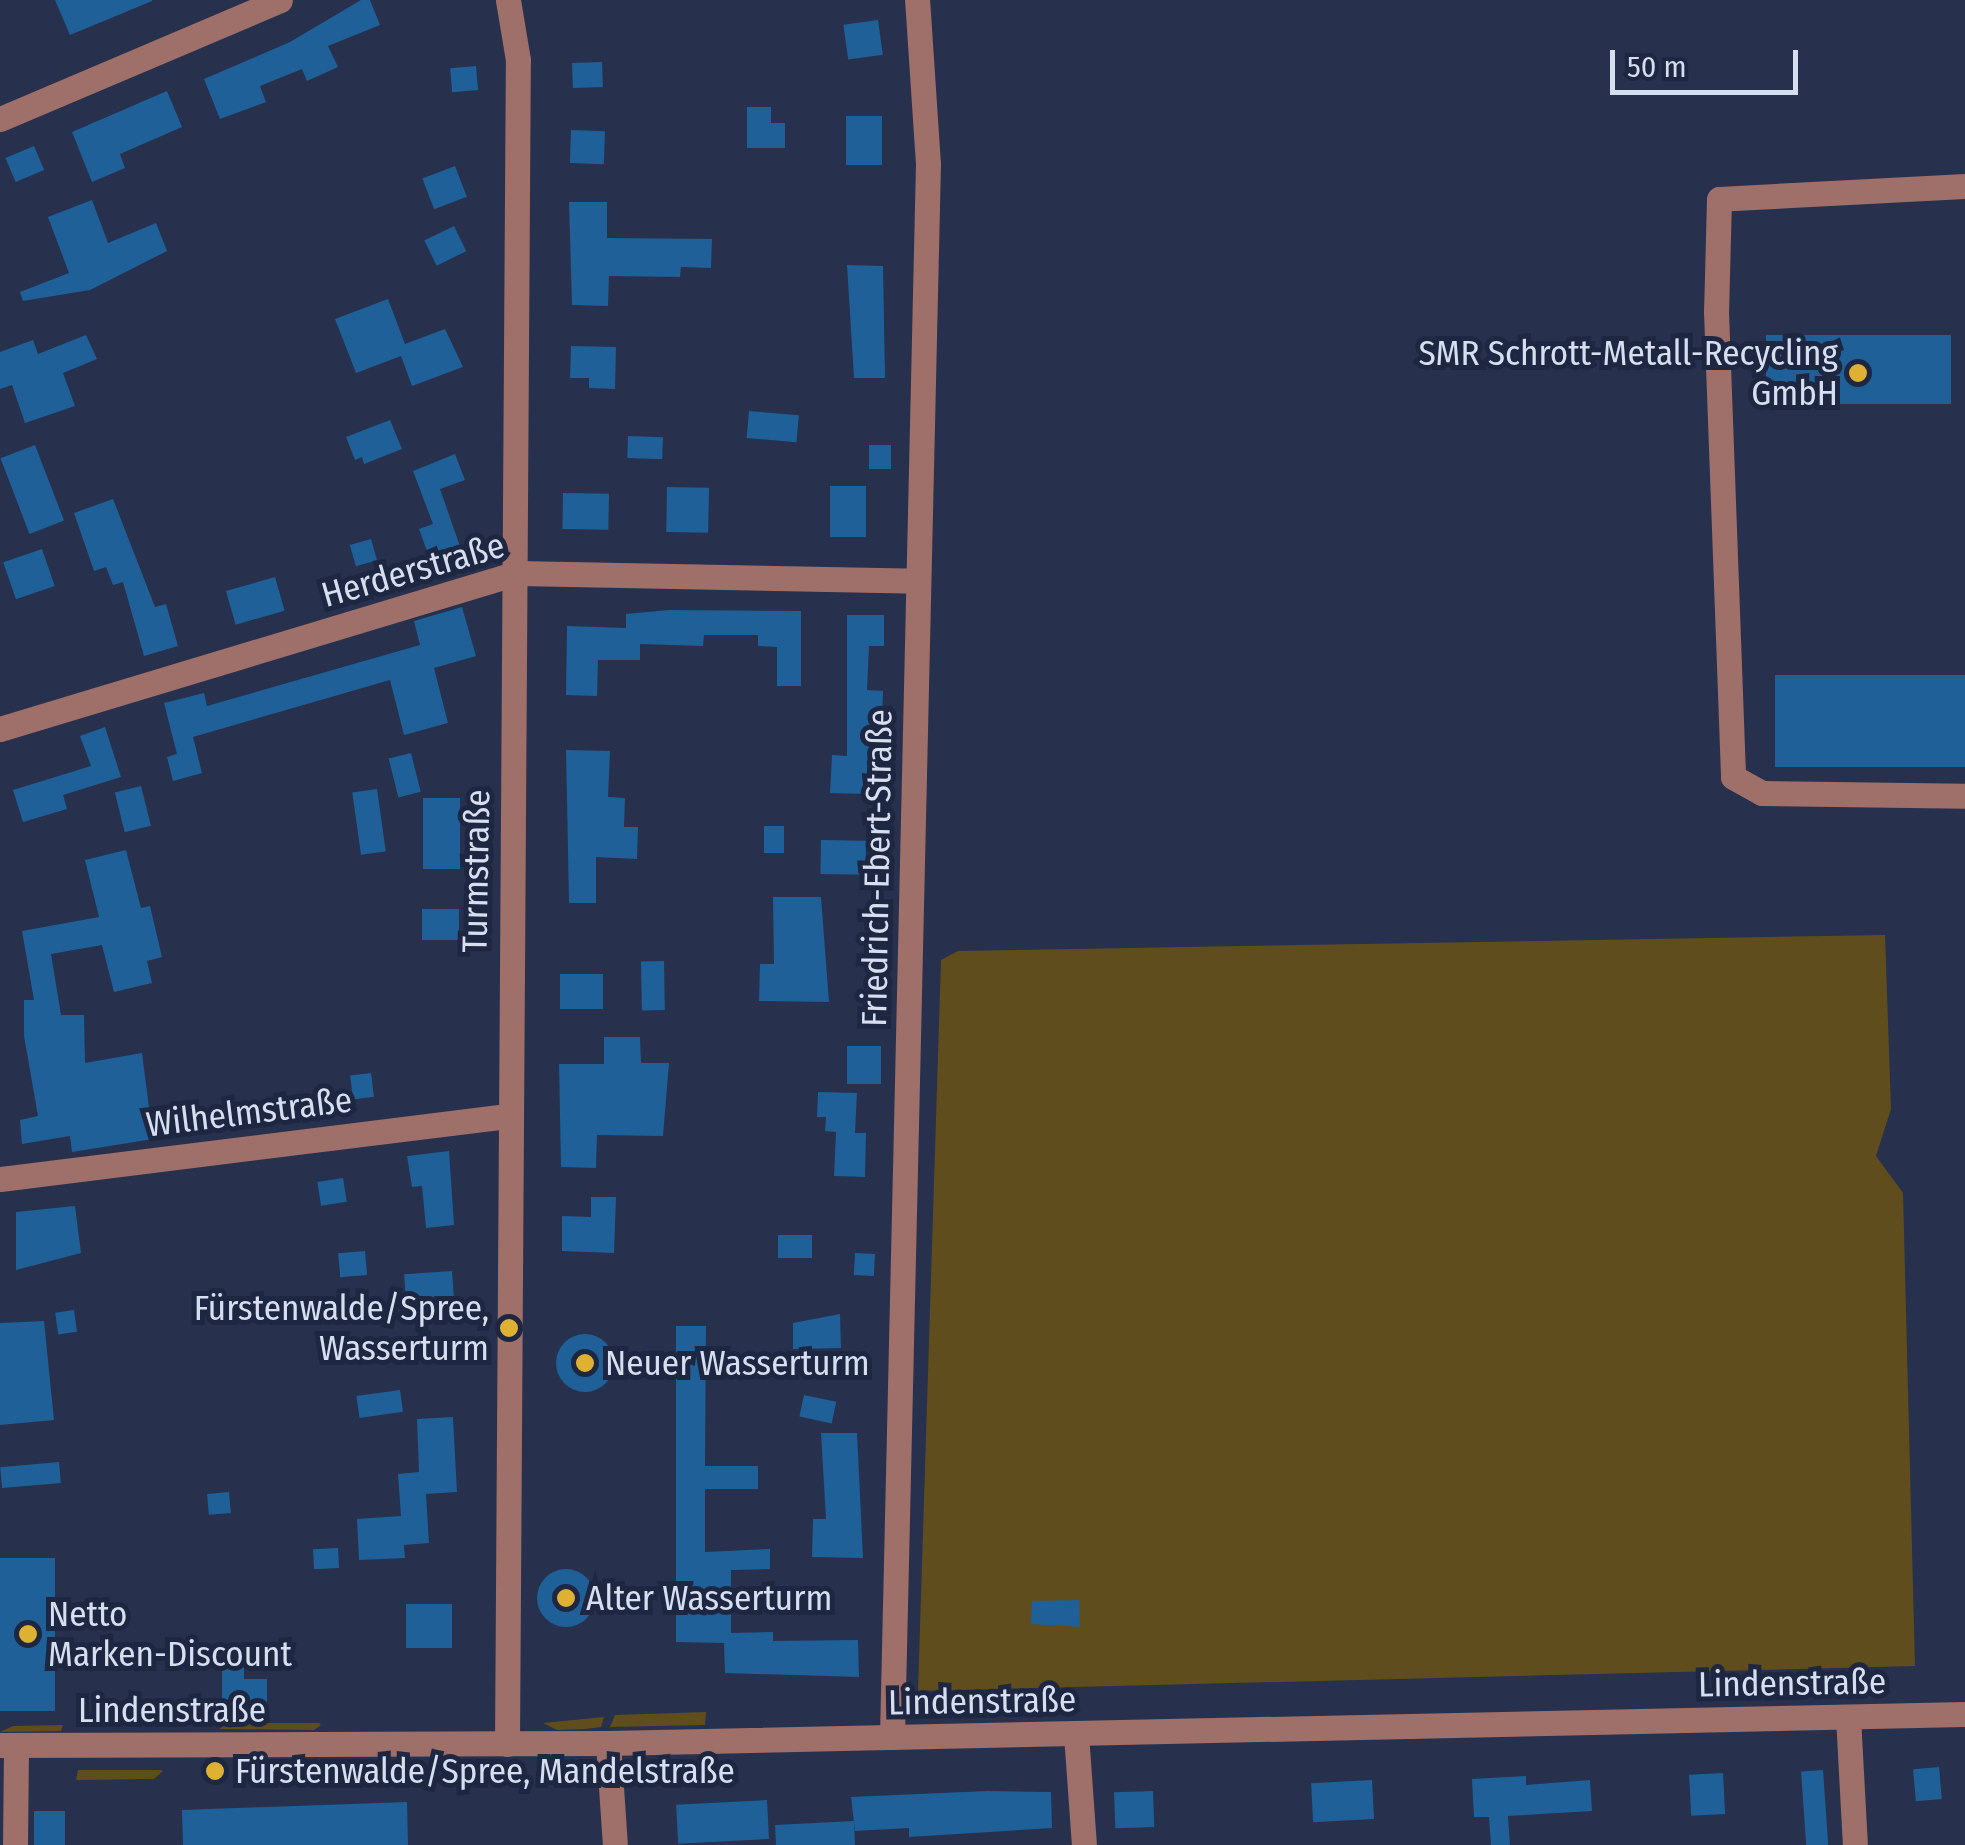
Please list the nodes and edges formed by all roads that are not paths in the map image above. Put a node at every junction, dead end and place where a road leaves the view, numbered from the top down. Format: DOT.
graph roads {
  1 [pos="280,0"];
  2 [pos="508,0"];
  3 [pos="916,0"];
  4 [pos="0,119"];
  5 [pos="1965,186"];
  6 [pos="517,573"];
  7 [pos="918,580"];
  8 [pos="0,730"];
  9 [pos="1965,796"];
  10 [pos="507,1116"];
  11 [pos="0,1178"];
  12 [pos="1965,1714"];
  13 [pos="1848,1716"];
  14 [pos="1076,1734"];
  15 [pos="892,1737"];
  16 [pos="608,1743"];
  17 [pos="507,1744"];
  18 [pos="8,1745"];
  19 [pos="15,1845"];
  20 [pos="615,1845"];
  21 [pos="1084,1845"];
  22 [pos="1855,1845"];
  1 -- 4 [label="street"];
  2 -- 6 [label="street, Turmstraße"];
  3 -- 7 [label="street, Friedrich-Ebert-Straße"];
  5 -- 9 [label="street"];
  6 -- 7 [label="street, Herderstraße"];
  6 -- 8 [label="street, Herderstraße"];
  6 -- 10 [label="street, Turmstraße"];
  7 -- 15 [label="street, Friedrich-Ebert-Straße"];
  10 -- 11 [label="street, Wilhelmstraße"];
  10 -- 17 [label="street, Turmstraße"];
  12 -- 13 [label="street, Lindenstraße"];
  13 -- 14 [label="street, Lindenstraße"];
  13 -- 22 [label="street"];
  14 -- 15 [label="street, Lindenstraße"];
  14 -- 21 [label="street"];
  15 -- 16 [label="street, Lindenstraße"];
  16 -- 17 [label="street, Lindenstraße"];
  16 -- 20 [label="street"];
  17 -- 18 [label="street, Lindenstraße"];
  18 -- 19 [label="street"];
}
